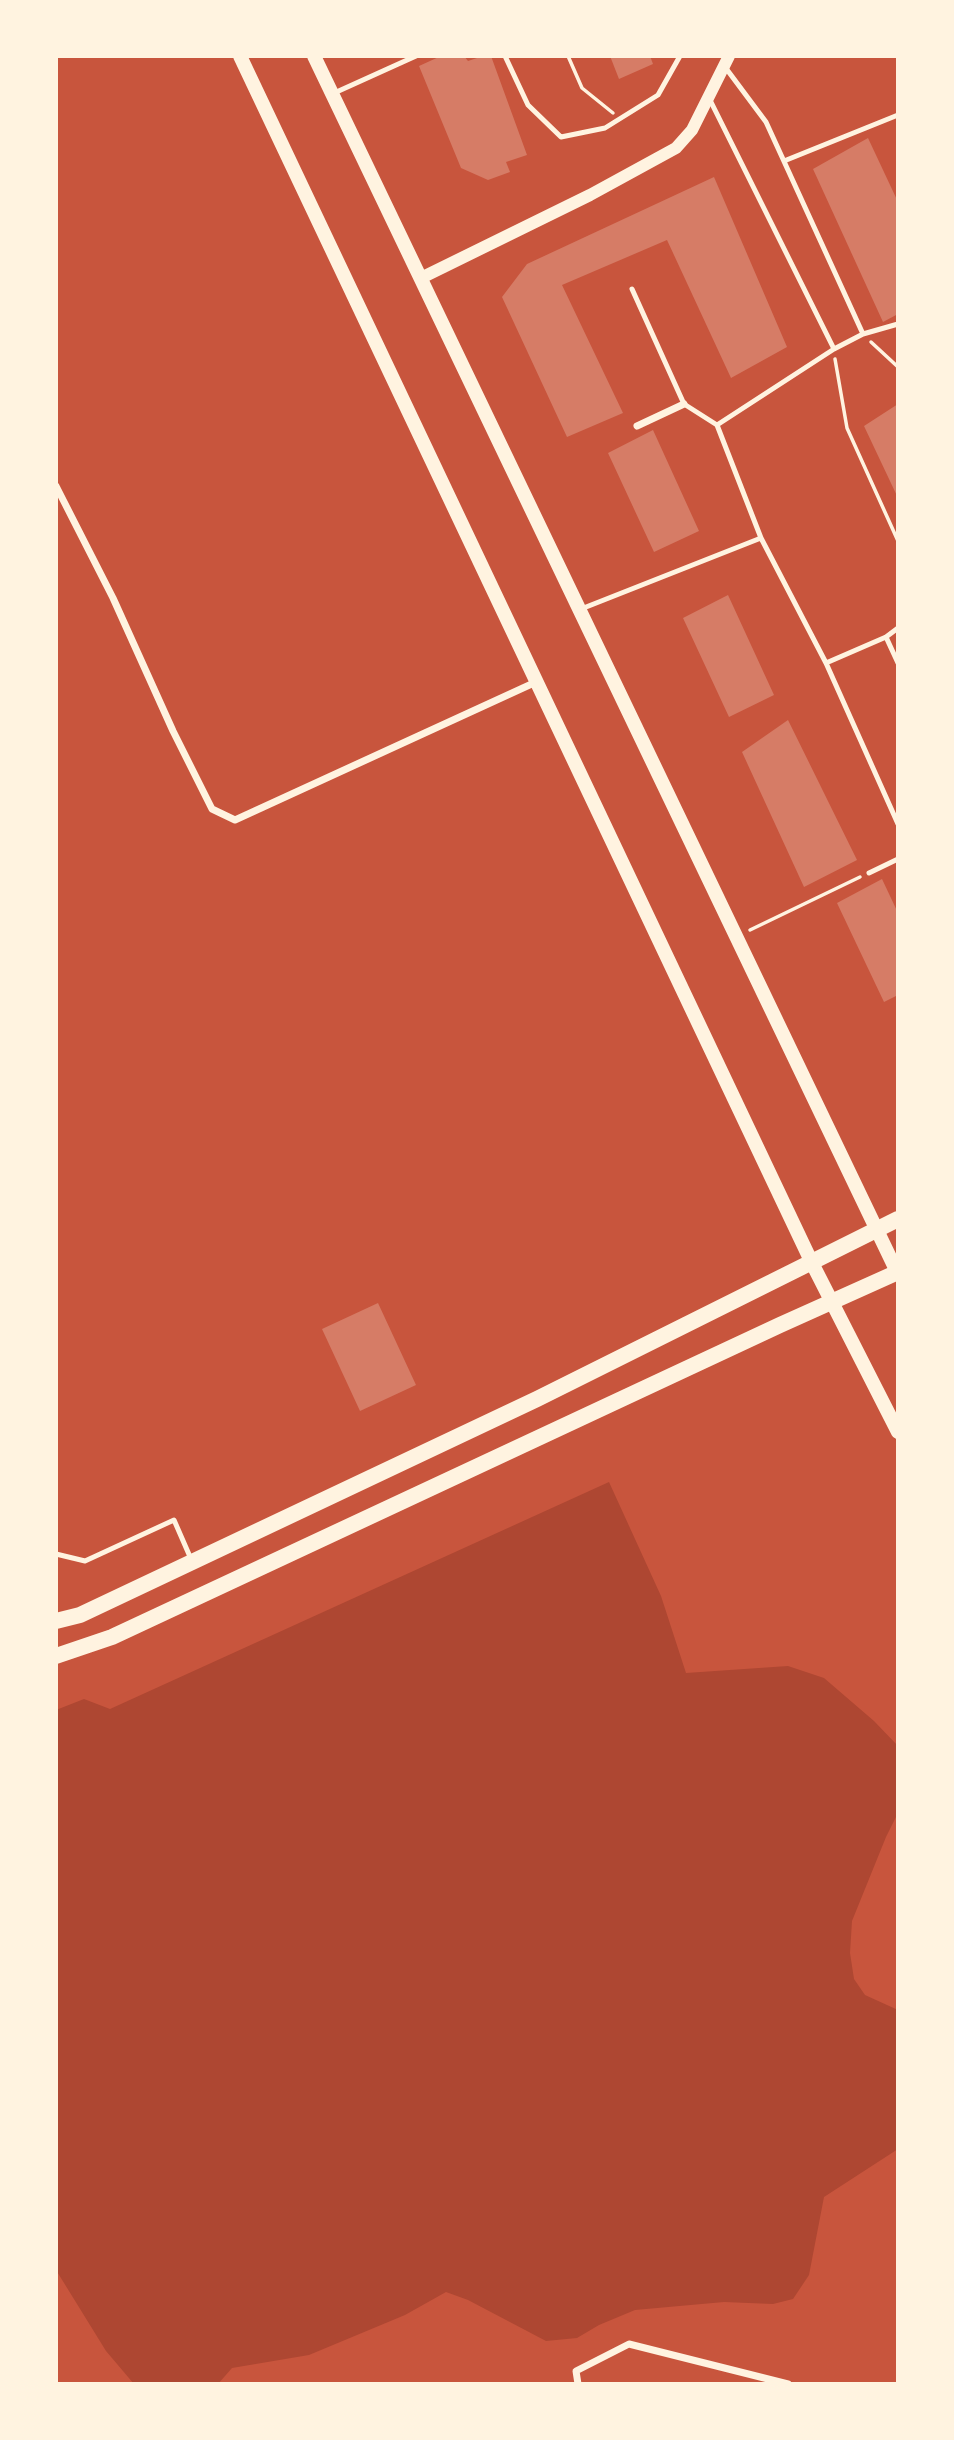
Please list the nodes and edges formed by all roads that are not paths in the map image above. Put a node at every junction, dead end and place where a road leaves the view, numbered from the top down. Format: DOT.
graph roads {
  1 [pos="240,56"];
  2 [pos="314,56"];
  3 [pos="416,56"];
  4 [pos="505,56"];
  5 [pos="680,56"];
  6 [pos="726,61"];
  7 [pos="332,94"];
  8 [pos="709,97"];
  9 [pos="898,115"];
  10 [pos="784,161"];
  11 [pos="421,278"];
  12 [pos="632,289"];
  13 [pos="898,324"];
  14 [pos="863,334"];
  15 [pos="834,349"];
  16 [pos="684,404"];
  17 [pos="717,425"];
  18 [pos="637,426"];
  19 [pos="56,486"];
  20 [pos="761,538"];
  21 [pos="580,610"];
  22 [pos="898,628"];
  23 [pos="886,637"];
  24 [pos="825,663"];
  25 [pos="898,663"];
  26 [pos="536,682"];
  27 [pos="898,824"];
  28 [pos="898,859"];
  29 [pos="869,873"];
  30 [pos="898,1219"];
  31 [pos="876,1229"];
  32 [pos="812,1263"];
  33 [pos="898,1273"];
  34 [pos="833,1300"];
  35 [pos="898,1432"];
  36 [pos="56,1554"];
  37 [pos="192,1562"];
  38 [pos="56,1621"];
  39 [pos="56,1656"];
  40 [pos="578,2384"];
  41 [pos="788,2384"];
  1 -- 26 [label="main road"];
  2 -- 7 [label="main road"];
  3 -- 7 [label="lane"];
  4 -- 5 [label="lane"];
  6 -- 8 [label="street"];
  6 -- 10 [label="lane"];
  7 -- 11 [label="main road"];
  8 -- 11 [label="street"];
  8 -- 15 [label="lane"];
  9 -- 10 [label="lane"];
  10 -- 14 [label="lane"];
  11 -- 21 [label="main road"];
  12 -- 16 [label="lane"];
  13 -- 14 [label="lane"];
  14 -- 15 [label="lane"];
  15 -- 17 [label="lane"];
  16 -- 17 [label="lane"];
  16 -- 18 [label="street"];
  17 -- 20 [label="lane"];
  19 -- 26 [label="street"];
  20 -- 21 [label="lane"];
  20 -- 24 [label="lane"];
  21 -- 31 [label="main road"];
  22 -- 23 [label="lane"];
  23 -- 24 [label="lane"];
  23 -- 25 [label="lane"];
  24 -- 27 [label="lane"];
  26 -- 32 [label="main road"];
  28 -- 29 [label="lane"];
  30 -- 31 [label="main road"];
  31 -- 32 [label="main road"];
  31 -- 33 [label="main road"];
  32 -- 34 [label="main road"];
  32 -- 37 [label="main road"];
  33 -- 34 [label="main road"];
  34 -- 35 [label="main road"];
  34 -- 39 [label="main road"];
  36 -- 37 [label="lane"];
  37 -- 38 [label="main road"];
  40 -- 41 [label="street"];
}
